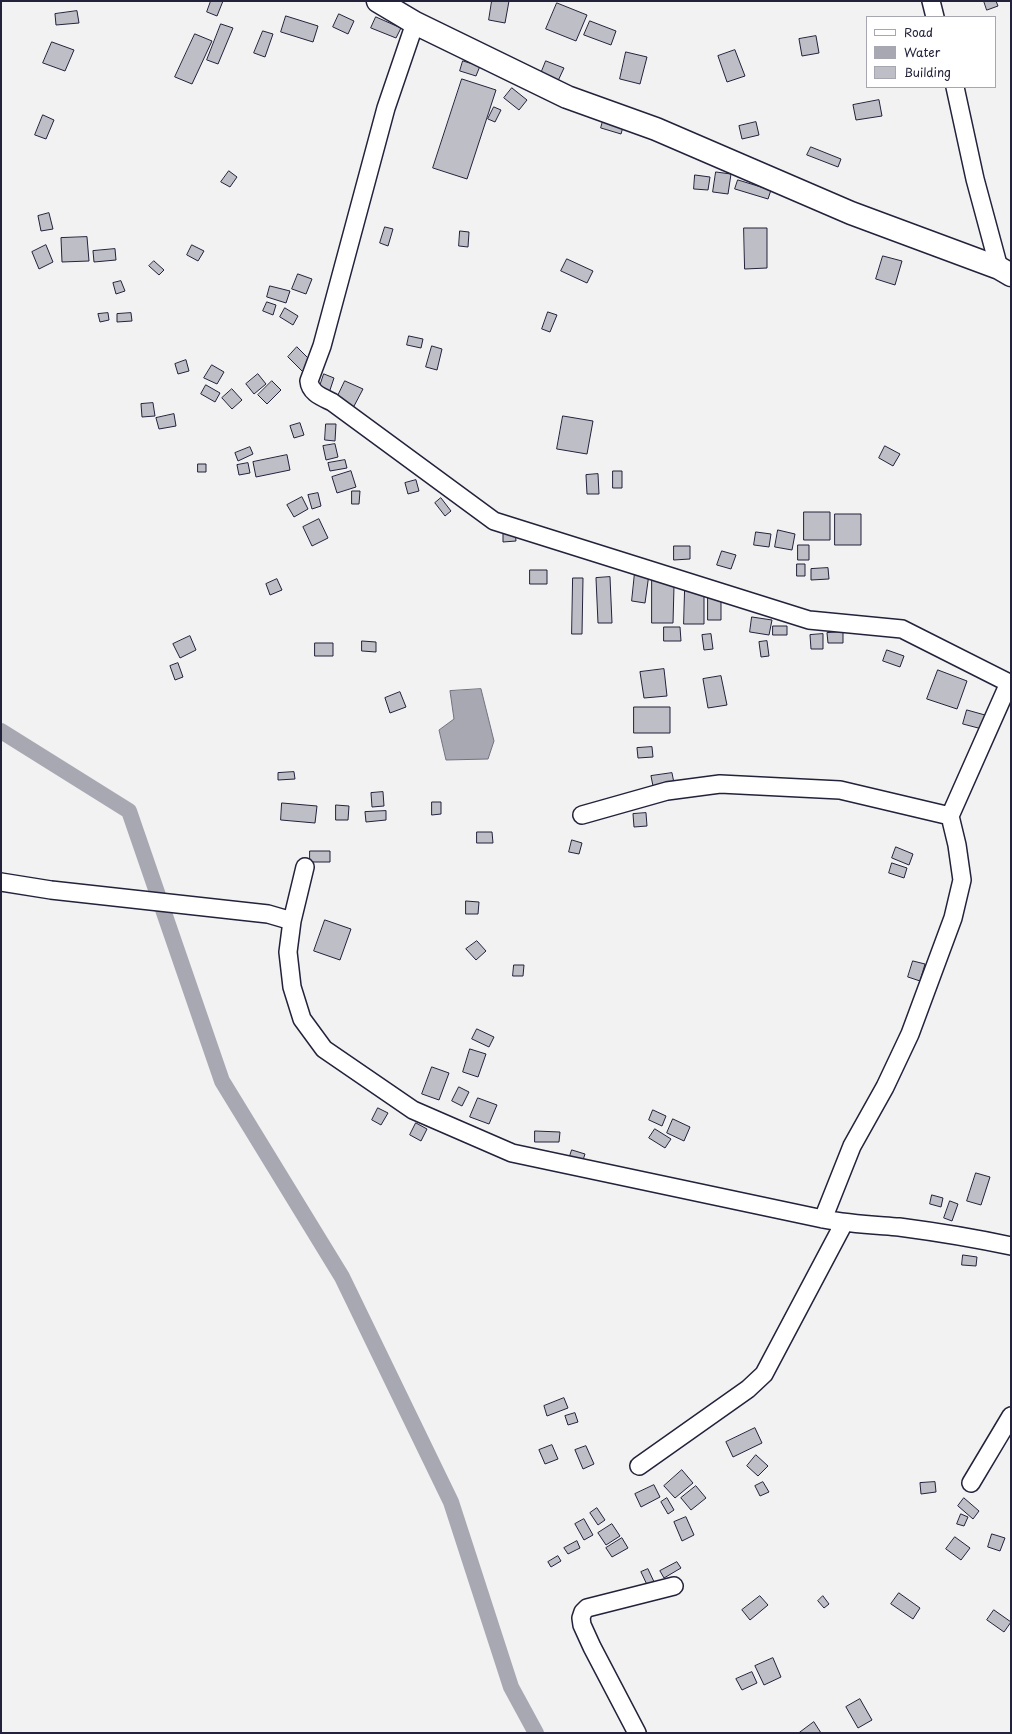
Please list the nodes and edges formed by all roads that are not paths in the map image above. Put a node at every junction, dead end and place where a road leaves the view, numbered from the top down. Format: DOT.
graph roads {
  1 [pos="378,1"];
  2 [pos="931,1"];
  3 [pos="935,16"];
  4 [pos="415,23"];
  5 [pos="955,88"];
  6 [pos="1005,271"];
  7 [pos="1010,683"];
  8 [pos="582,815"];
  9 [pos="950,816"];
  10 [pos="305,867"];
  11 [pos="1,882"];
  12 [pos="292,921"];
  13 [pos="824,1219"];
  14 [pos="844,1223"];
  15 [pos="1011,1246"];
  16 [pos="1011,1416"];
  17 [pos="640,1466"];
  18 [pos="971,1483"];
  19 [pos="674,1586"];
  20 [pos="637,1733"];
  1 -- 4 [label="main road"];
  2 -- 3 [label="street"];
  4 -- 6 [label="main road"];
  4 -- 7 [label="street"];
  5 -- 6 [label="street"];
  7 -- 9 [label="street"];
  8 -- 9 [label="street"];
  9 -- 13 [label="street"];
  10 -- 12 [label="street"];
  11 -- 12 [label="street"];
  12 -- 13 [label="street"];
  13 -- 14 [label="street"];
  14 -- 15 [label="street"];
  14 -- 17 [label="street"];
  16 -- 18 [label="street"];
  19 -- 20 [label="street"];
}
